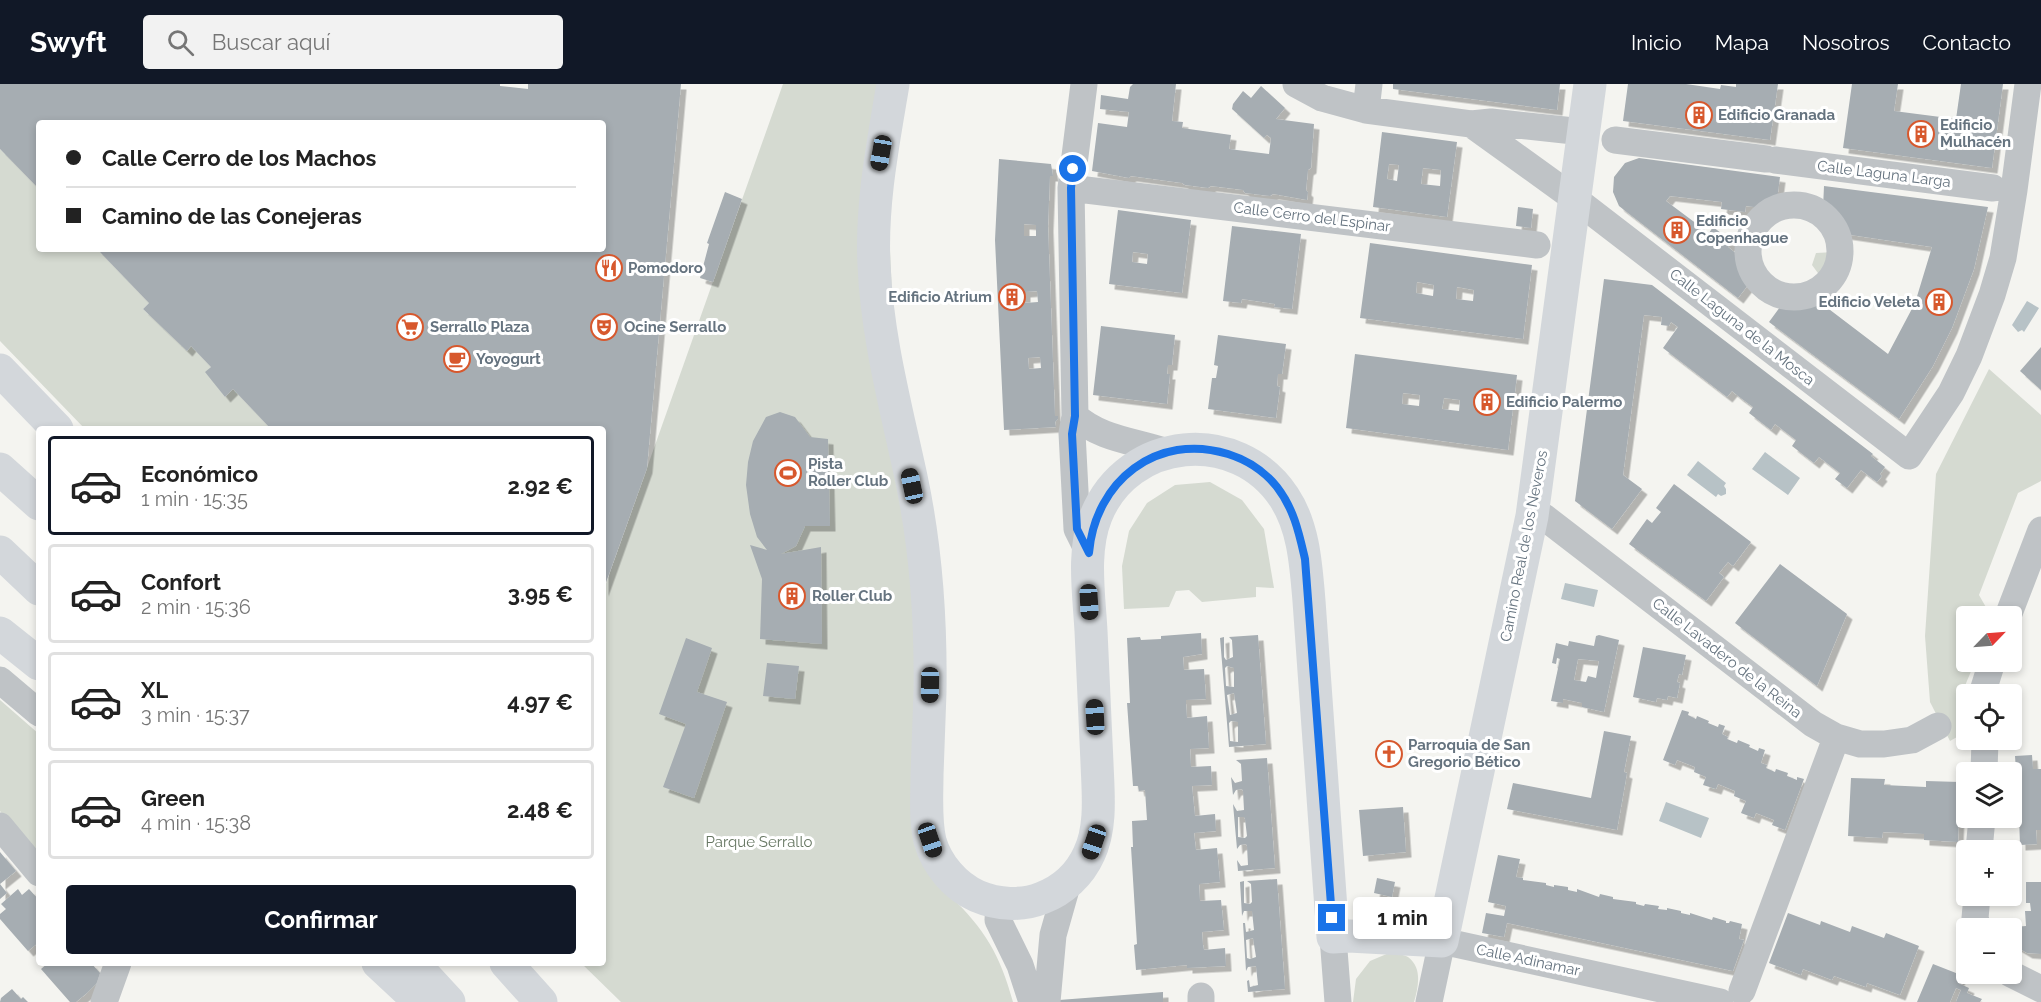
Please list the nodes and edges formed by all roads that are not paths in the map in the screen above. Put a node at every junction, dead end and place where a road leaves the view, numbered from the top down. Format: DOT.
graph roads {
  1 [pos="893,84"];
  2 [pos="1084,84"];
  3 [pos="1296,84"];
  4 [pos="1590,84"];
  5 [pos="2028,84"];
  6 [pos="1368,97"];
  7 [pos="1471,124"];
  8 [pos="1583,132"];
  9 [pos="1615,140"];
  10 [pos="1993,188"];
  11 [pos="1086,190"];
  12 [pos="1575,199"];
  13 [pos="1537,245"];
  14 [pos="0,370"];
  15 [pos="1075,416"];
  16 [pos="54,426"];
  17 [pos="1167,452"];
  18 [pos="0,469"];
  19 [pos="36,501"];
  20 [pos="1532,516"];
  21 [pos="2041,530"];
  22 [pos="0,552"];
  23 [pos="1089,553"];
  24 [pos="36,586"];
  25 [pos="2012,606"];
  26 [pos="0,633"];
  27 [pos="36,662"];
  28 [pos="0,680"];
  29 [pos="36,710"];
  30 [pos="1938,726"];
  31 [pos="1832,749"];
  32 [pos="0,826"];
  33 [pos="36,869"];
  34 [pos="1068,882"];
  35 [pos="1038,900"];
  36 [pos="999,902"];
  37 [pos="1053,935"];
  38 [pos="1333,937"];
  39 [pos="1442,941"];
  40 [pos="1050,962"];
  41 [pos="1020,965"];
  42 [pos="115,966"];
  43 [pos="381,966"];
  44 [pos="416,966"];
  45 [pos="509,966"];
  46 [pos="2022,980"];
  47 [pos="2041,989"];
  48 [pos="1731,997"];
  49 [pos="104,1002"];
  50 [pos="420,1002"];
  51 [pos="449,1002"];
  52 [pos="541,1002"];
  53 [pos="1032,1002"];
  54 [pos="1047,1002"];
  55 [pos="1338,1002"];
  56 [pos="1429,1002"];
  1 -- 36 [label="main road"];
  2 -- 15 [label="street"];
  3 -- 6 [label="street"];
  4 -- 8 [label="main road, Camino Real de los Neveros"];
  5 -- 12 [label="street, Calle Laguna de la Mosca"];
  6 -- 7 [label="street"];
  7 -- 8 [label="street"];
  7 -- 12 [label="street"];
  8 -- 12 [label="main road, Camino Real de los Neveros"];
  9 -- 10 [label="street, Calle Laguna Larga"];
  11 -- 13 [label="street, Calle Cerro del Espinar"];
  12 -- 20 [label="main road, Camino Real de los Neveros"];
  14 -- 16 [label="main road"];
  15 -- 17 [label="street"];
  15 -- 23 [label="street"];
  17 -- 23 [label="main road"];
  17 -- 38 [label="main road"];
  18 -- 19 [label="main road"];
  20 -- 30 [label="street, Calle Lavadero de la Reina"];
  20 -- 39 [label="main road, Camino Real de los Neveros"];
  21 -- 25 [label="street"];
  22 -- 24 [label="main road"];
  23 -- 34 [label="main road"];
  26 -- 27 [label="main road"];
  28 -- 29 [label="street"];
  31 -- 48 [label="street"];
  32 -- 33 [label="street"];
  34 -- 35 [label="main road"];
  34 -- 37 [label="street"];
  35 -- 36 [label="main road"];
  35 -- 37 [label="street"];
  36 -- 41 [label="street"];
  37 -- 40 [label="street"];
  38 -- 39 [label="main road, Calle Adinamar"];
  38 -- 55 [label="street"];
  39 -- 48 [label="street, Calle Adinamar"];
  39 -- 56 [label="street, Camino Real de los Neveros"];
  40 -- 41 [label="street"];
  40 -- 54 [label="street"];
  41 -- 53 [label="street"];
  42 -- 49 [label="street"];
  43 -- 50 [label="main road"];
  44 -- 51 [label="main road"];
  45 -- 52 [label="main road"];
  46 -- 47 [label="street"];
}
